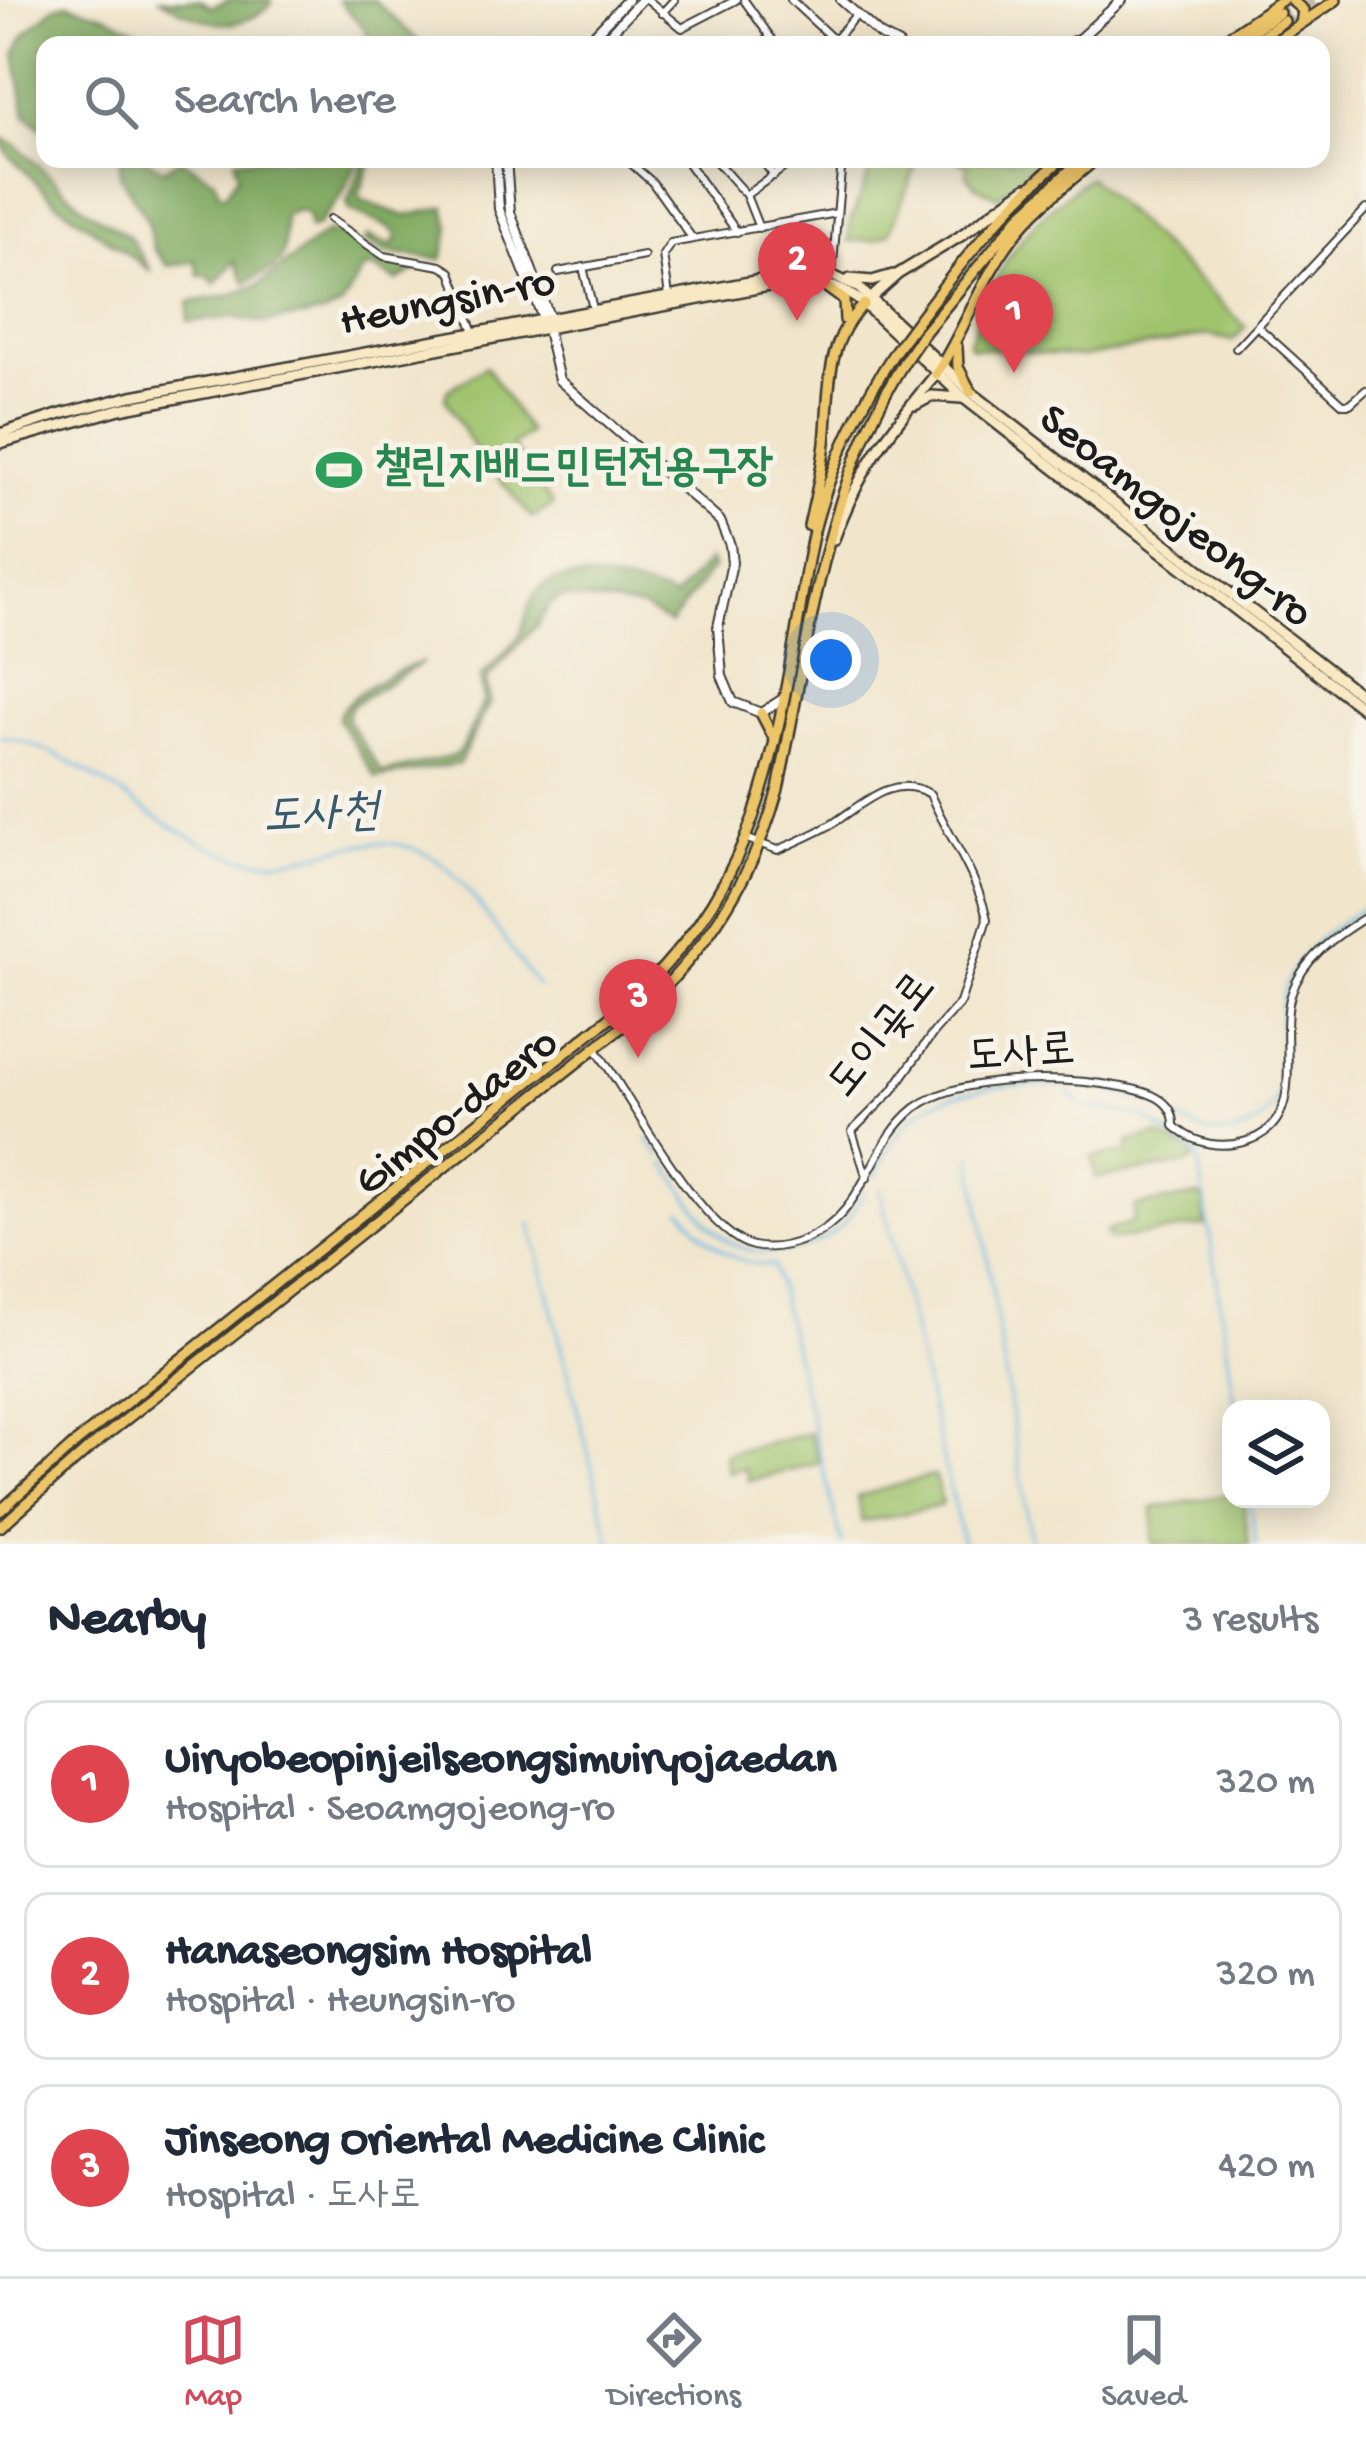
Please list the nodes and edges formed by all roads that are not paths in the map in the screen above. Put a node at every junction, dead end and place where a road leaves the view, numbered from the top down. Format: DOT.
graph roads {
  1 [pos="627,0"];
  2 [pos="645,0"];
  3 [pos="674,0"];
  4 [pos="740,0"];
  5 [pos="791,0"];
  6 [pos="841,0"];
  7 [pos="1122,0"];
  8 [pos="1286,0"];
  9 [pos="1336,0"];
  10 [pos="662,13"];
  11 [pos="856,15"];
  12 [pos="1301,25"];
  13 [pos="593,36"];
  14 [pos="608,36"];
  15 [pos="768,36"];
  16 [pos="826,36"];
  17 [pos="837,36"];
  18 [pos="886,36"];
  19 [pos="1082,36"];
  20 [pos="1230,36"];
  21 [pos="1247,36"];
  22 [pos="1259,36"];
  23 [pos="1284,36"];
  24 [pos="497,168"];
  25 [pos="507,168"];
  26 [pos="636,168"];
  27 [pos="691,168"];
  28 [pos="722,168"];
  29 [pos="768,168"];
  30 [pos="785,168"];
  31 [pos="841,168"];
  32 [pos="1051,168"];
  33 [pos="1073,168"];
  34 [pos="1086,168"];
  35 [pos="775,176"];
  36 [pos="1031,184"];
  37 [pos="746,195"];
  38 [pos="1366,209"];
  39 [pos="837,213"];
  40 [pos="330,219"];
  41 [pos="759,227"];
  42 [pos="737,232"];
  43 [pos="692,238"];
  44 [pos="644,256"];
  45 [pos="583,267"];
  46 [pos="558,272"];
  47 [pos="898,274"];
  48 [pos="836,276"];
  49 [pos="822,284"];
  50 [pos="669,296"];
  51 [pos="868,300"];
  52 [pos="593,309"];
  53 [pos="547,320"];
  54 [pos="892,326"];
  55 [pos="1257,326"];
  56 [pos="844,327"];
  57 [pos="477,337"];
  58 [pos="958,342"];
  59 [pos="1236,348"];
  60 [pos="938,371"];
  61 [pos="1366,390"];
  62 [pos="968,395"];
  63 [pos="905,412"];
  64 [pos="0,439"];
  65 [pos="807,572"];
  66 [pos="821,572"];
  67 [pos="784,698"];
  68 [pos="1366,699"];
  69 [pos="1366,711"];
  70 [pos="761,713"];
  71 [pos="776,742"];
  72 [pos="747,838"];
  73 [pos="760,844"];
  74 [pos="1366,916"];
  75 [pos="595,1048"];
  76 [pos="867,1178"];
  77 [pos="0,1510"];
  78 [pos="0,1527"];
  1 -- 13 [label="street"];
  2 -- 10 [label="street"];
  2 -- 14 [label="street"];
  3 -- 10 [label="street"];
  4 -- 10 [label="street"];
  4 -- 15 [label="street"];
  5 -- 16 [label="street"];
  6 -- 11 [label="street"];
  7 -- 19 [label="street"];
  8 -- 12 [label="main road"];
  8 -- 20 [label="main road"];
  9 -- 12 [label="main road"];
  11 -- 17 [label="street"];
  11 -- 18 [label="street"];
  12 -- 23 [label="main road"];
  21 -- 22 [label="main road"];
  24 -- 53 [label="street"];
  25 -- 53 [label="street"];
  26 -- 43 [label="street"];
  27 -- 42 [label="street"];
  28 -- 37 [label="street"];
  29 -- 35 [label="street"];
  30 -- 35 [label="street"];
  31 -- 39 [label="street"];
  32 -- 36 [label="main road, Gimpo-daero"];
  33 -- 66 [label="main road, Gimpo-daero, bridge"];
  34 -- 58 [label="main road"];
  35 -- 37 [label="street"];
  36 -- 47 [label="main road"];
  36 -- 65 [label="main road, Gimpo-daero, bridge"];
  37 -- 41 [label="street"];
  38 -- 55 [label="street"];
  39 -- 41 [label="street"];
  39 -- 48 [label="street"];
  40 -- 57 [label="street"];
  41 -- 42 [label="street"];
  42 -- 43 [label="street"];
  43 -- 50 [label="street"];
  44 -- 45 [label="street"];
  45 -- 46 [label="street"];
  45 -- 52 [label="street"];
  47 -- 48 [label="main road"];
  47 -- 51 [label="main road"];
  48 -- 50 [label="main road, Heungsin-ro"];
  48 -- 51 [label="main road, Heungsin-ro"];
  49 -- 51 [label="main road, Heungsin-ro"];
  49 -- 53 [label="main road, Heungsin-ro"];
  49 -- 56 [label="main road"];
  50 -- 52 [label="main road, Heungsin-ro"];
  51 -- 54 [label="main road, Heungsin-ro"];
  51 -- 56 [label="main road"];
  52 -- 53 [label="main road, Heungsin-ro"];
  53 -- 57 [label="main road, Heungsin-ro"];
  53 -- 70 [label="street"];
  54 -- 60 [label="main road, Seoamgojeong-ro"];
  55 -- 59 [label="street"];
  55 -- 61 [label="street"];
  56 -- 65 [label="main road"];
  57 -- 64 [label="main road, Heungsin-ro"];
  58 -- 60 [label="main road"];
  58 -- 62 [label="main road"];
  60 -- 62 [label="main road, Seoamgojeong-ro"];
  60 -- 63 [label="main road"];
  62 -- 63 [label="main road"];
  62 -- 68 [label="main road, Seoamgojeong-ro"];
  62 -- 69 [label="main road, Seoamgojeong-ro"];
  63 -- 66 [label="main road"];
  65 -- 67 [label="main road, Gimpo-daero"];
  66 -- 73 [label="main road, Gimpo-daero"];
  67 -- 70 [label="street"];
  67 -- 71 [label="main road, Gimpo-daero"];
  70 -- 71 [label="main road"];
  71 -- 72 [label="main road, Gimpo-daero"];
  72 -- 73 [label="street"];
  72 -- 77 [label="main road, Gimpo-daero"];
  73 -- 75 [label="main road, Gimpo-daero"];
  73 -- 76 [label="street, 도이곶로"];
  74 -- 76 [label="street, 도사로"];
  75 -- 76 [label="street, 도사로"];
  75 -- 78 [label="main road, Gimpo-daero"];
}
